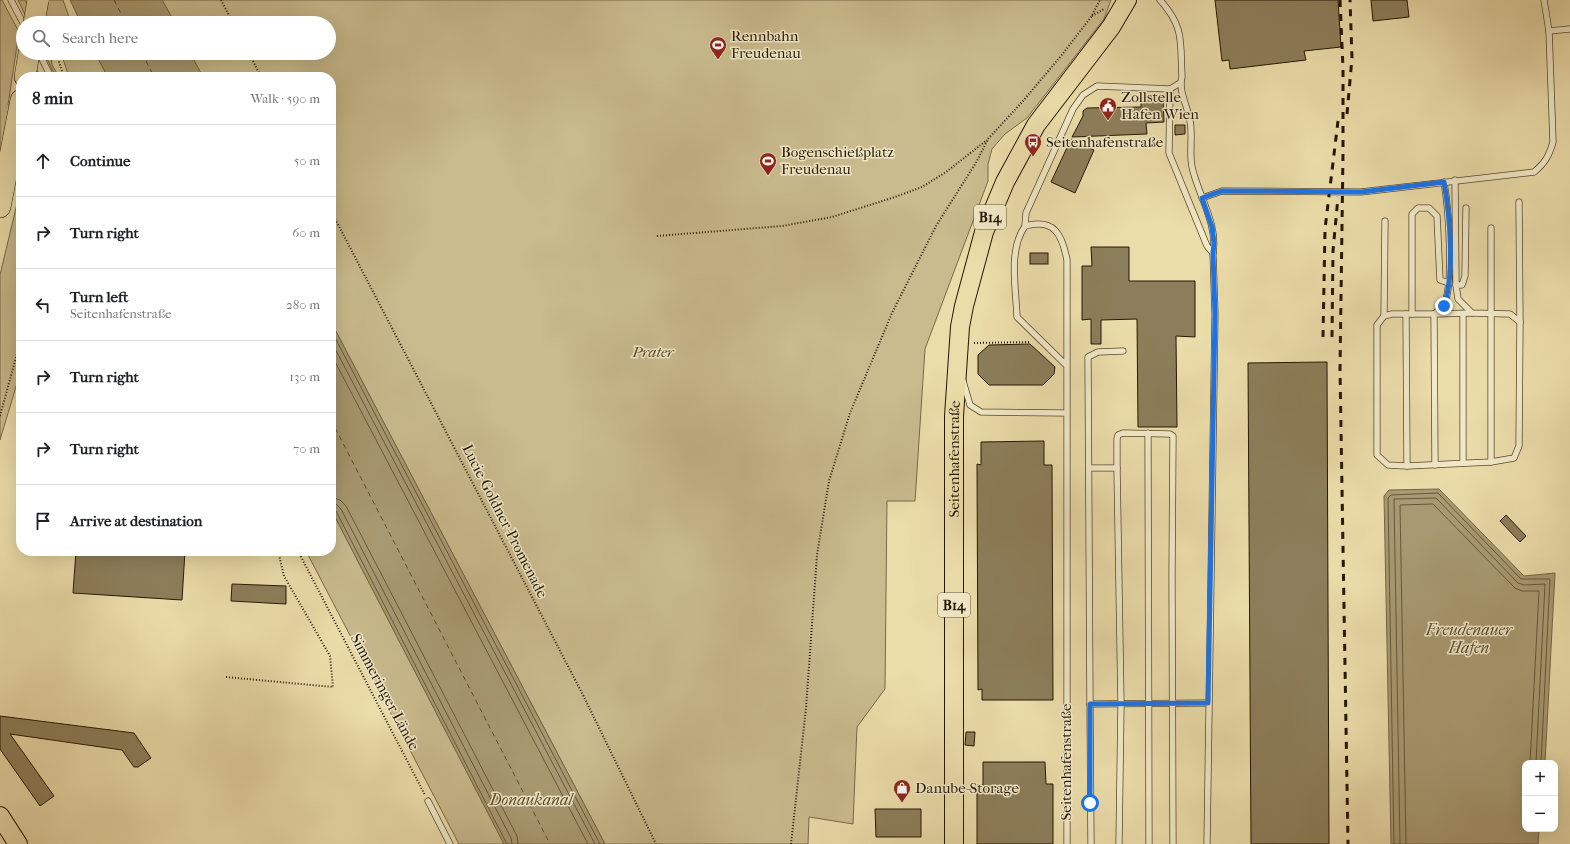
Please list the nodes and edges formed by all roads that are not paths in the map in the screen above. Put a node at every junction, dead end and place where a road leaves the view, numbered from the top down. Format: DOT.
graph roads {
  1 [pos="11,0"];
  2 [pos="38,0"];
  3 [pos="1127,0"];
  4 [pos="1160,0"];
  5 [pos="1544,0"];
  6 [pos="19,16"];
  7 [pos="35,16"];
  8 [pos="1570,29"];
  9 [pos="1548,31"];
  10 [pos="28,60"];
  11 [pos="42,60"];
  12 [pos="26,72"];
  13 [pos="48,72"];
  14 [pos="1180,83"];
  15 [pos="1170,89"];
  16 [pos="16,125"];
  17 [pos="1455,180"];
  18 [pos="1444,182"];
  19 [pos="1202,198"];
  20 [pos="1519,202"];
  21 [pos="0,207"];
  22 [pos="1466,208"];
  23 [pos="1384,221"];
  24 [pos="1025,226"];
  25 [pos="1491,228"];
  26 [pos="1213,253"];
  27 [pos="1448,283"];
  28 [pos="1456,285"];
  29 [pos="964,306"];
  30 [pos="1409,314"];
  31 [pos="1434,314"];
  32 [pos="1463,314"];
  33 [pos="1472,314"];
  34 [pos="1491,314"];
  35 [pos="1384,316"];
  36 [pos="1520,322"];
  37 [pos="1123,351"];
  38 [pos="1066,365"];
  39 [pos="1066,413"];
  40 [pos="1148,433"];
  41 [pos="1491,462"];
  42 [pos="1463,463"];
  43 [pos="1435,465"];
  44 [pos="1406,466"];
  45 [pos="1089,468"];
  46 [pos="1117,468"];
  47 [pos="1208,703"];
  48 [pos="1090,704"];
  49 [pos="1121,704"];
  50 [pos="1149,704"];
  51 [pos="1174,704"];
  52 [pos="428,801"];
  53 [pos="0,816"];
  54 [pos="18,844"];
  55 [pos="450,844"];
  56 [pos="954,844"];
  57 [pos="1067,844"];
  58 [pos="1091,844"];
  59 [pos="1119,844"];
  60 [pos="1149,844"];
  61 [pos="1173,844"];
  62 [pos="1207,844"];
  1 -- 6 [label="lane"];
  2 -- 7 [label="highway, bridge"];
  3 -- 29 [label="main road, Seitenhafenstraße / B14"];
  4 -- 14 [label="lane"];
  5 -- 9 [label="lane"];
  8 -- 9 [label="lane"];
  9 -- 17 [label="lane"];
  10 -- 12 [label="highway"];
  11 -- 13 [label="lane"];
  14 -- 15 [label="lane"];
  14 -- 19 [label="lane"];
  15 -- 24 [label="lane"];
  15 -- 26 [label="lane"];
  16 -- 21 [label="highway"];
  17 -- 18 [label="lane"];
  17 -- 28 [label="lane"];
  18 -- 19 [label="lane"];
  18 -- 27 [label="lane"];
  19 -- 26 [label="lane"];
  20 -- 36 [label="lane"];
  22 -- 28 [label="lane"];
  23 -- 35 [label="lane"];
  24 -- 38 [label="lane"];
  24 -- 38 [label="lane, Seitenhafenstraße"];
  25 -- 34 [label="lane"];
  26 -- 47 [label="lane"];
  27 -- 30 [label="lane"];
  27 -- 31 [label="lane"];
  28 -- 33 [label="lane"];
  29 -- 39 [label="lane"];
  29 -- 56 [label="main road, Seitenhafenstraße / B14"];
  30 -- 31 [label="lane"];
  30 -- 35 [label="lane"];
  30 -- 44 [label="lane"];
  31 -- 32 [label="lane"];
  31 -- 43 [label="lane"];
  32 -- 33 [label="lane"];
  32 -- 42 [label="lane"];
  33 -- 34 [label="lane"];
  34 -- 36 [label="lane"];
  34 -- 41 [label="lane"];
  35 -- 44 [label="lane"];
  36 -- 41 [label="lane"];
  37 -- 45 [label="lane"];
  38 -- 39 [label="lane, Seitenhafenstraße"];
  39 -- 57 [label="lane, Seitenhafenstraße"];
  40 -- 46 [label="lane"];
  40 -- 50 [label="lane"];
  40 -- 51 [label="lane"];
  41 -- 42 [label="lane"];
  42 -- 43 [label="lane"];
  43 -- 44 [label="lane"];
  45 -- 46 [label="lane"];
  45 -- 48 [label="lane"];
  46 -- 49 [label="lane"];
  47 -- 51 [label="lane"];
  47 -- 62 [label="lane"];
  48 -- 49 [label="lane"];
  48 -- 58 [label="lane"];
  49 -- 50 [label="lane"];
  49 -- 59 [label="lane"];
  50 -- 51 [label="lane"];
  50 -- 60 [label="lane"];
  51 -- 61 [label="lane"];
  52 -- 55 [label="lane"];
  53 -- 54 [label="main road"];
}
